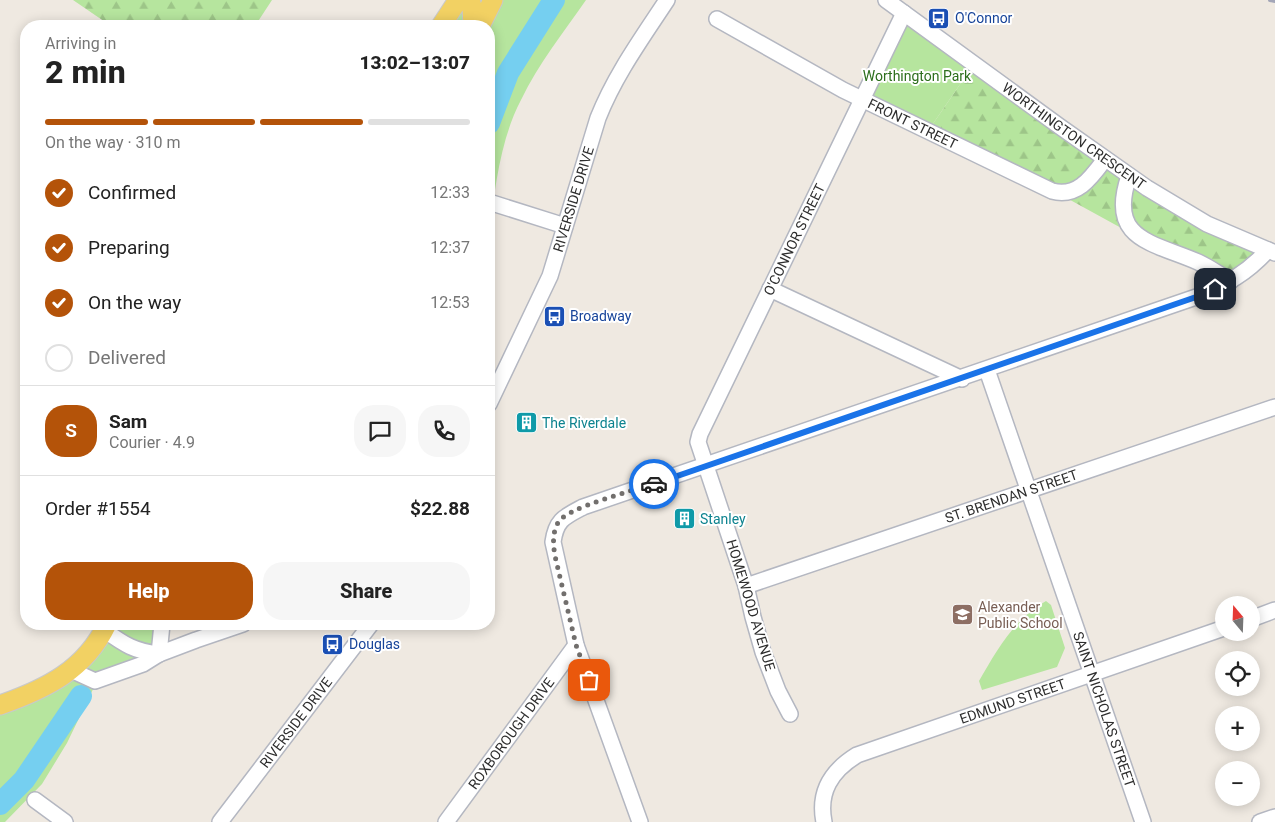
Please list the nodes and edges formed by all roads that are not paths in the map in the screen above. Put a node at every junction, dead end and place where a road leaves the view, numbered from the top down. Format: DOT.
graph roads {
  1 [pos="458,0"];
  2 [pos="470,0"];
  3 [pos="493,0"];
  4 [pos="666,0"];
  5 [pos="886,0"];
  6 [pos="904,14"];
  7 [pos="717,19"];
  8 [pos="445,20"];
  9 [pos="472,20"];
  10 [pos="483,20"];
  11 [pos="862,100"];
  12 [pos="1105,160"];
  13 [pos="1129,176"];
  14 [pos="495,204"];
  15 [pos="565,226"];
  16 [pos="1272,252"];
  17 [pos="1231,281"];
  18 [pos="770,289"];
  19 [pos="988,370"];
  20 [pos="962,378"];
  21 [pos="495,391"];
  22 [pos="1275,407"];
  23 [pos="706,466"];
  24 [pos="1030,491"];
  25 [pos="746,586"];
  26 [pos="1275,610"];
  27 [pos="1260,615"];
  28 [pos="104,630"];
  29 [pos="109,630"];
  30 [pos="161,630"];
  31 [pos="226,630"];
  32 [pos="365,630"];
  33 [pos="1215,631"];
  34 [pos="576,645"];
  35 [pos="159,654"];
  36 [pos="70,670"];
  37 [pos="1092,673"];
  38 [pos="0,705"];
  39 [pos="790,714"];
  40 [pos="36,800"];
  41 [pos="1275,817"];
  42 [pos="65,822"];
  43 [pos="220,822"];
  44 [pos="446,822"];
  45 [pos="640,822"];
  46 [pos="824,822"];
  47 [pos="1143,822"];
  48 [pos="1260,822"];
  1 -- 8 [label="main road"];
  2 -- 9 [label="main road"];
  3 -- 10 [label="main road"];
  4 -- 15 [label="street, RIVERSIDE DRIVE"];
  5 -- 6 [label="street, WORTHINGTON CRESCENT"];
  6 -- 11 [label="street, O'CONNOR STREET"];
  6 -- 12 [label="street, WORTHINGTON CRESCENT"];
  7 -- 11 [label="street, FRONT STREET"];
  11 -- 12 [label="street, FRONT STREET"];
  11 -- 18 [label="street, O'CONNOR STREET"];
  12 -- 13 [label="street, WORTHINGTON CRESCENT"];
  13 -- 16 [label="street, WORTHINGTON CRESCENT"];
  13 -- 17 [label="street"];
  14 -- 15 [label="street"];
  15 -- 21 [label="street, RIVERSIDE DRIVE"];
  16 -- 17 [label="street"];
  17 -- 19 [label="street"];
  18 -- 20 [label="street"];
  18 -- 23 [label="street, O'CONNOR STREET"];
  19 -- 20 [label="street"];
  19 -- 24 [label="street, SAINT NICHOLAS STREET"];
  20 -- 23 [label="street"];
  22 -- 24 [label="street, ST. BRENDAN STREET"];
  23 -- 25 [label="street, HOMEWOOD AVENUE"];
  23 -- 34 [label="street"];
  24 -- 25 [label="street, ST. BRENDAN STREET"];
  24 -- 37 [label="street, SAINT NICHOLAS STREET"];
  25 -- 39 [label="street, HOMEWOOD AVENUE"];
  26 -- 27 [label="street"];
  28 -- 36 [label="main road"];
  29 -- 35 [label="street"];
  30 -- 35 [label="street"];
  31 -- 35 [label="street"];
  32 -- 43 [label="street, RIVERSIDE DRIVE"];
  33 -- 37 [label="street, EDMUND STREET"];
  34 -- 44 [label="street, ROXBOROUGH DRIVE"];
  34 -- 45 [label="street"];
  35 -- 36 [label="street"];
  36 -- 38 [label="main road"];
  37 -- 46 [label="street, EDMUND STREET"];
  37 -- 47 [label="street, SAINT NICHOLAS STREET"];
  40 -- 42 [label="street"];
  41 -- 48 [label="street"];
}
